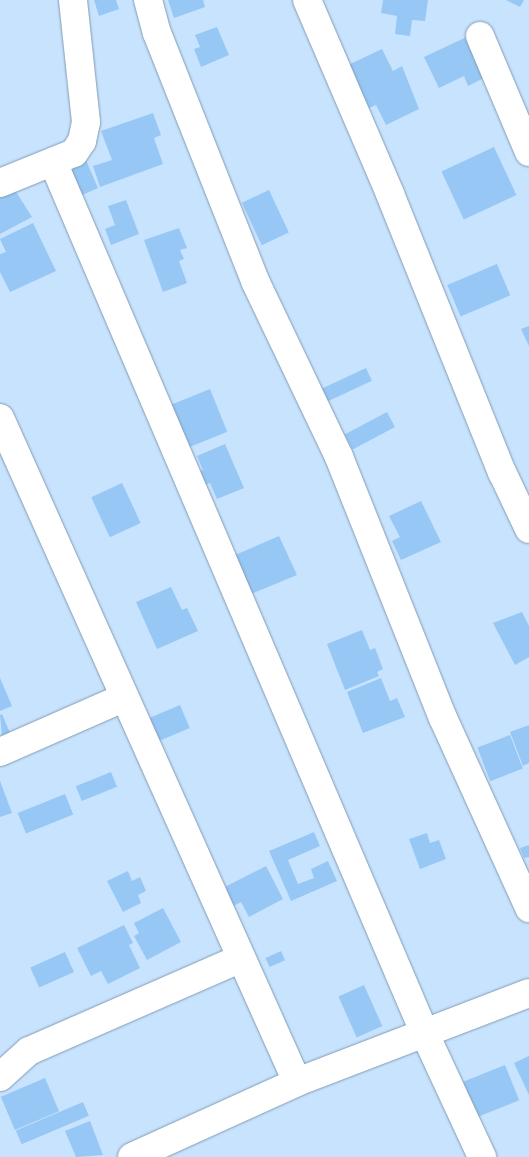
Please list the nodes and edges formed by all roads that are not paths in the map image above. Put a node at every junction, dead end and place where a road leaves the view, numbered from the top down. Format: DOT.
graph roads {
  1 [pos="73,0"];
  2 [pos="148,0"];
  3 [pos="306,0"];
  4 [pos="480,36"];
  5 [pos="529,152"];
  6 [pos="53,162"];
  7 [pos="0,183"];
  8 [pos="0,418"];
  9 [pos="529,529"];
  10 [pos="123,698"];
  11 [pos="0,752"];
  12 [pos="529,908"];
  13 [pos="240,959"];
  14 [pos="529,992"];
  15 [pos="424,1034"];
  16 [pos="0,1077"];
  17 [pos="297,1082"];
  18 [pos="132,1157"];
  19 [pos="482,1157"];
  1 -- 6 [label="street"];
  2 -- 12 [label="street"];
  3 -- 9 [label="street"];
  4 -- 5 [label="street"];
  6 -- 7 [label="street"];
  6 -- 15 [label="street"];
  8 -- 10 [label="street"];
  10 -- 11 [label="street"];
  10 -- 13 [label="street"];
  13 -- 16 [label="street"];
  13 -- 17 [label="street"];
  14 -- 15 [label="street"];
  15 -- 17 [label="street"];
  15 -- 19 [label="street"];
  17 -- 18 [label="street"];
}
